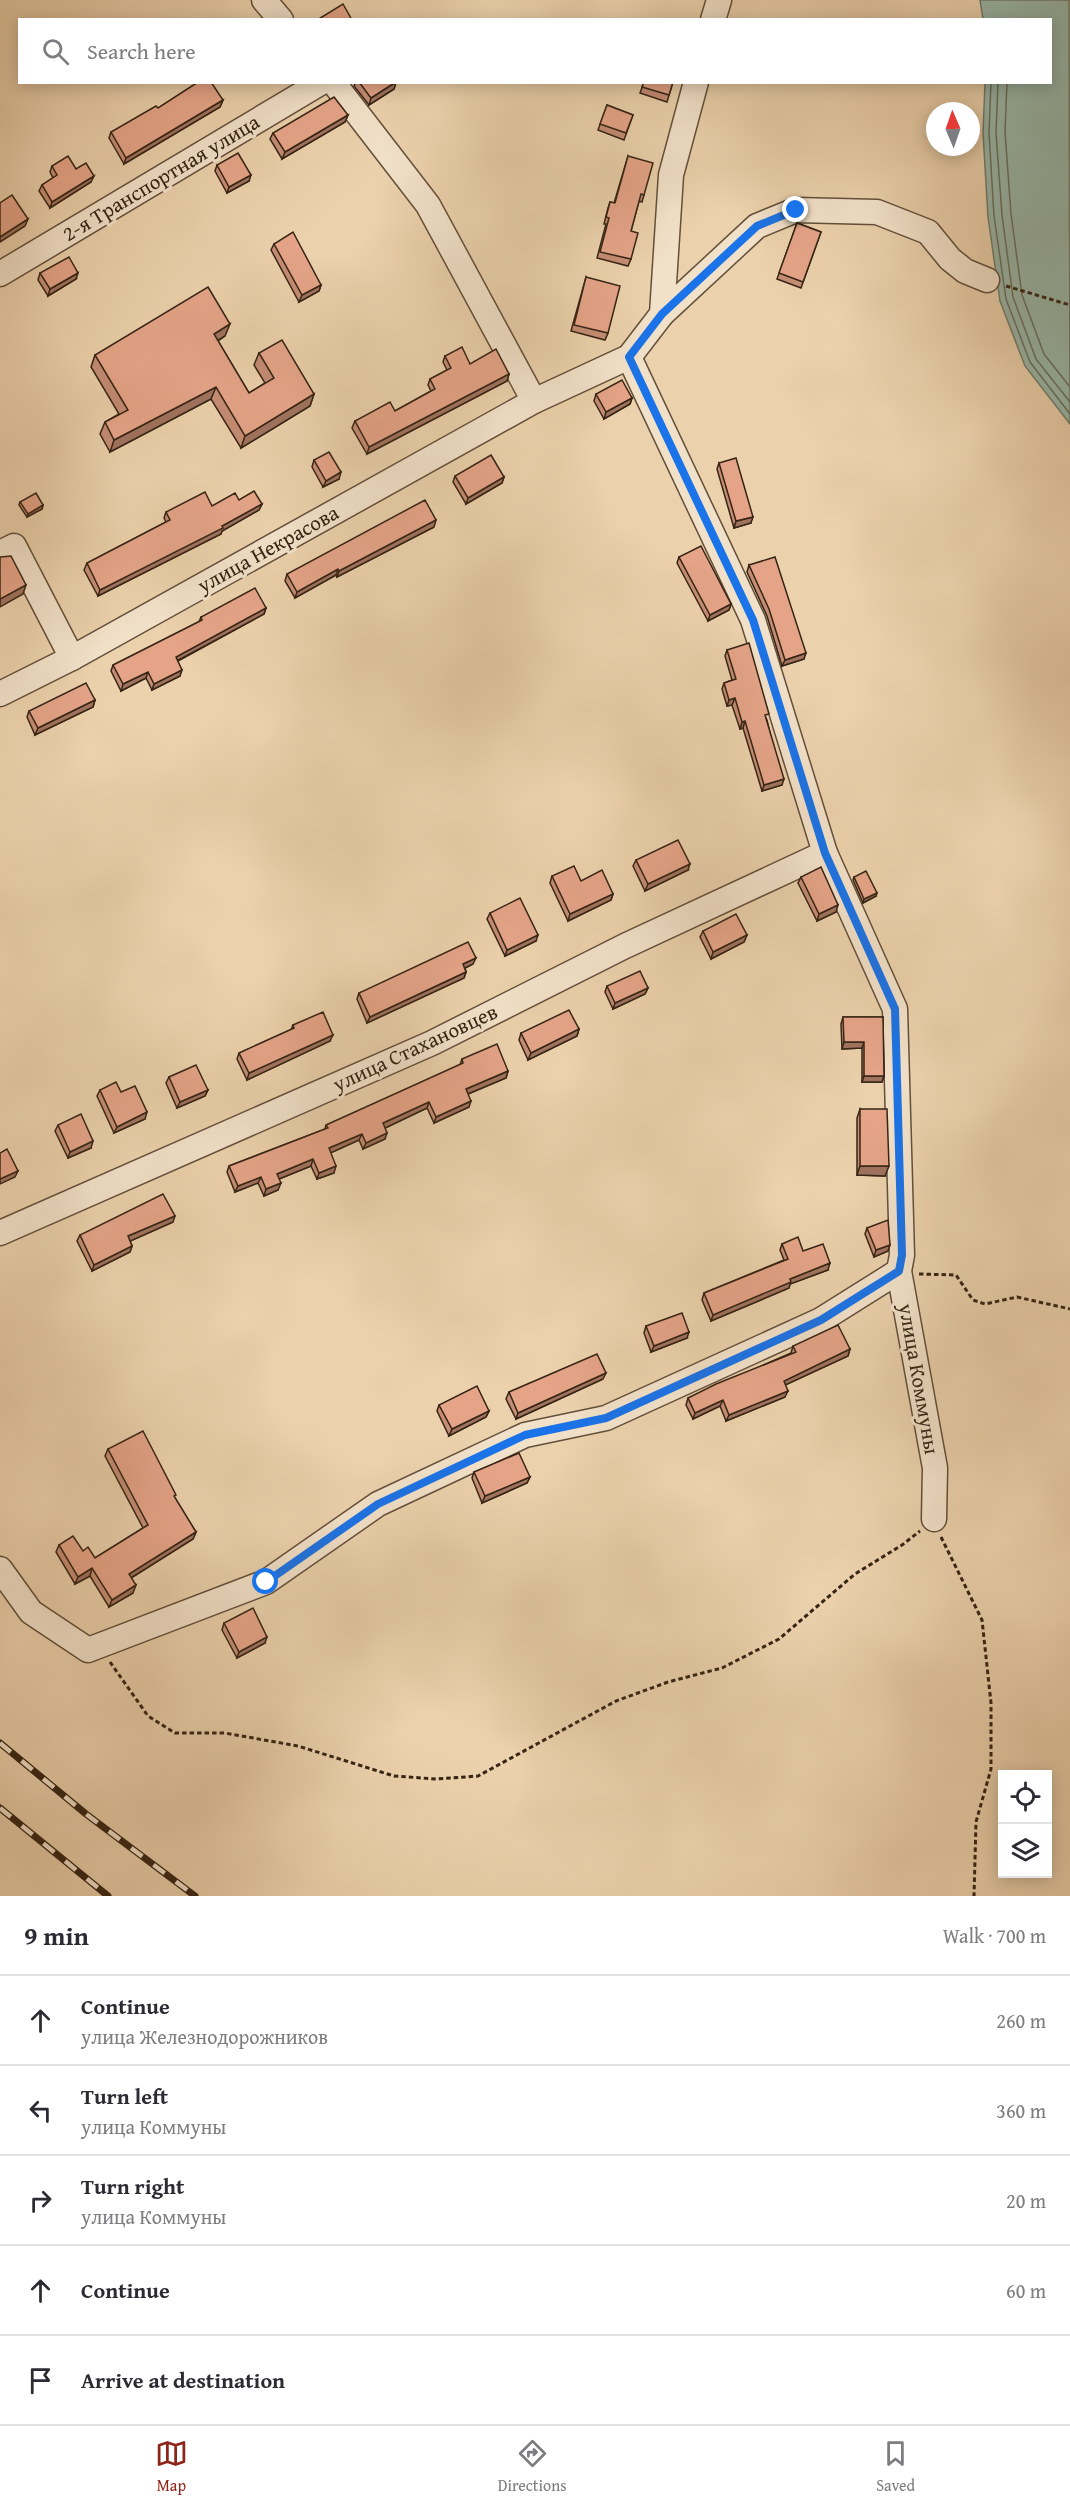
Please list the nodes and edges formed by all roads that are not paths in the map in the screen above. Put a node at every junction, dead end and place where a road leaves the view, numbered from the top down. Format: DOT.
graph roads {
  1 [pos="264,0"];
  2 [pos="718,0"];
  3 [pos="279,18"];
  4 [pos="714,18"];
  5 [pos="319,84"];
  6 [pos="335,84"];
  7 [pos="695,84"];
  8 [pos="0,274"];
  9 [pos="987,280"];
  10 [pos="662,314"];
  11 [pos="629,357"];
  12 [pos="534,401"];
  13 [pos="0,553"];
  14 [pos="72,658"];
  15 [pos="0,694"];
  16 [pos="825,853"];
  17 [pos="0,1233"];
  18 [pos="899,1271"];
  19 [pos="934,1520"];
  20 [pos="0,1569"];
  1 -- 3 [label="street"];
  2 -- 4 [label="street"];
  5 -- 8 [label="street, 2-я Транспортная улица"];
  6 -- 12 [label="street"];
  7 -- 10 [label="street"];
  9 -- 10 [label="street"];
  10 -- 11 [label="street"];
  11 -- 12 [label="street"];
  11 -- 16 [label="street, улица Коммуны"];
  12 -- 14 [label="street, улица Некрасова"];
  13 -- 14 [label="street"];
  14 -- 15 [label="street, улица Некрасова"];
  16 -- 17 [label="street, улица Стахановцев"];
  16 -- 18 [label="street, улица Коммуны"];
  18 -- 19 [label="street, улица Коммуны"];
  18 -- 20 [label="street"];
}
